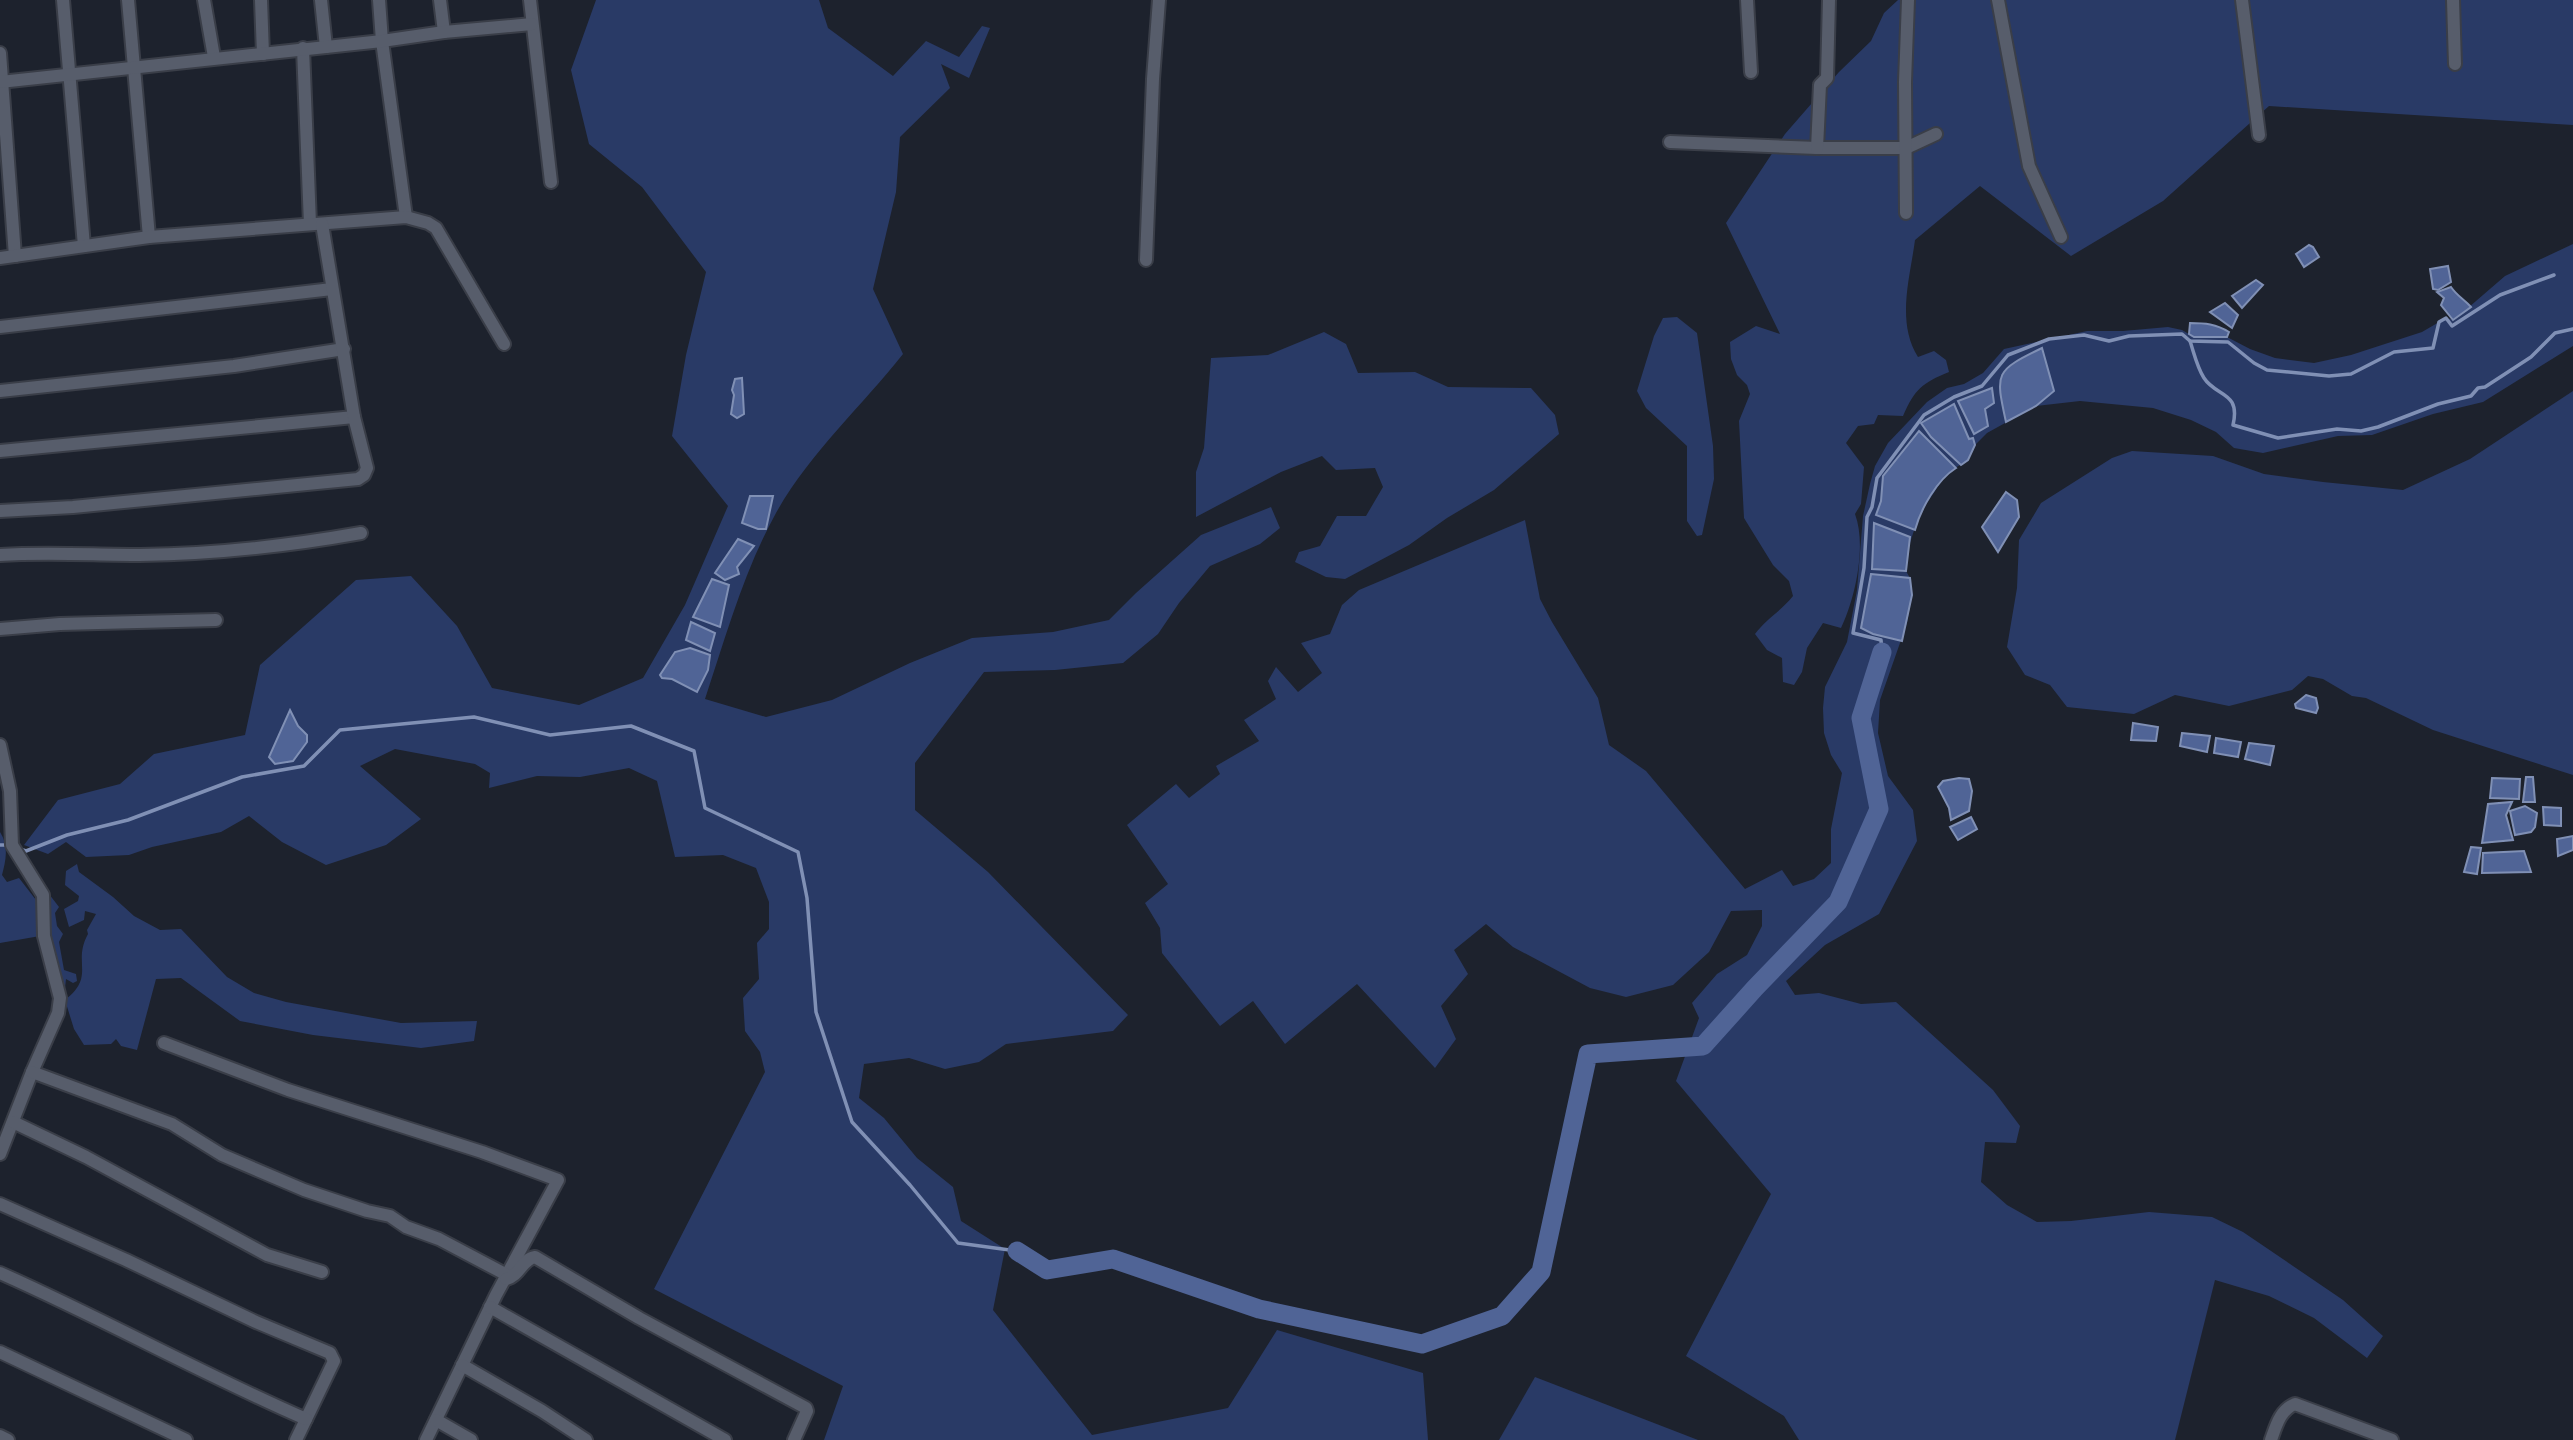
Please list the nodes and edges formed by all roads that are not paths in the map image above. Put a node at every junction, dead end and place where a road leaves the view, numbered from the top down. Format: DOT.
graph roads {
  1 [pos="63,0"];
  2 [pos="128,0"];
  3 [pos="204,0"];
  4 [pos="261,0"];
  5 [pos="321,0"];
  6 [pos="379,0"];
  7 [pos="440,0"];
  8 [pos="530,0"];
  9 [pos="1159,0"];
  10 [pos="1747,0"];
  11 [pos="1829,0"];
  12 [pos="1908,0"];
  13 [pos="1998,0"];
  14 [pos="2242,0"];
  15 [pos="2453,0"];
  16 [pos="532,24"];
  17 [pos="444,32"];
  18 [pos="382,41"];
  19 [pos="326,47"];
  20 [pos="303,48"];
  21 [pos="0,53"];
  22 [pos="263,54"];
  23 [pos="214,57"];
  24 [pos="2455,64"];
  25 [pos="135,66"];
  26 [pos="1751,72"];
  27 [pos="69,76"];
  28 [pos="1,82"];
  29 [pos="1936,134"];
  30 [pos="2259,135"];
  31 [pos="1670,142"];
  32 [pos="1817,148"];
  33 [pos="1906,148"];
  34 [pos="551,182"];
  35 [pos="1906,213"];
  36 [pos="406,217"];
  37 [pos="316,224"];
  38 [pos="149,237"];
  39 [pos="2060,237"];
  40 [pos="85,246"];
  41 [pos="15,256"];
  42 [pos="0,258"];
  43 [pos="1146,260"];
  44 [pos="332,289"];
  45 [pos="0,327"];
  46 [pos="504,344"];
  47 [pos="344,349"];
  48 [pos="0,391"];
  49 [pos="354,417"];
  50 [pos="0,451"];
  51 [pos="0,511"];
  52 [pos="361,533"];
  53 [pos="0,555"];
  54 [pos="216,620"];
  55 [pos="0,629"];
  56 [pos="0,745"];
  57 [pos="164,1043"];
  58 [pos="32,1072"];
  59 [pos="13,1122"];
  60 [pos="0,1154"];
  61 [pos="0,1204"];
  62 [pos="322,1272"];
  63 [pos="0,1273"];
  64 [pos="506,1278"];
  65 [pos="490,1307"];
  66 [pos="0,1352"];
  67 [pos="462,1365"];
  68 [pos="306,1419"];
  69 [pos="436,1420"];
  70 [pos="0,1436"];
  71 [pos="8,1440"];
  72 [pos="186,1440"];
  73 [pos="296,1440"];
  74 [pos="426,1440"];
  75 [pos="471,1440"];
  76 [pos="586,1440"];
  77 [pos="725,1440"];
  78 [pos="794,1440"];
  79 [pos="2271,1440"];
  80 [pos="2392,1440"];
  1 -- 27 [label="street"];
  2 -- 25 [label="street"];
  3 -- 23 [label="street"];
  4 -- 22 [label="street"];
  5 -- 19 [label="street"];
  6 -- 18 [label="street"];
  7 -- 17 [label="street"];
  8 -- 16 [label="street"];
  9 -- 43 [label="street"];
  10 -- 26 [label="street"];
  11 -- 32 [label="street"];
  12 -- 33 [label="street"];
  13 -- 39 [label="street"];
  14 -- 30 [label="street"];
  15 -- 24 [label="street"];
  16 -- 17 [label="street"];
  16 -- 34 [label="street"];
  17 -- 18 [label="street"];
  18 -- 19 [label="street"];
  18 -- 36 [label="street"];
  19 -- 20 [label="street"];
  20 -- 22 [label="street"];
  20 -- 37 [label="street"];
  21 -- 28 [label="street"];
  22 -- 23 [label="street"];
  23 -- 25 [label="street"];
  25 -- 27 [label="street"];
  25 -- 38 [label="street"];
  27 -- 28 [label="street"];
  27 -- 40 [label="street"];
  28 -- 41 [label="street"];
  29 -- 33 [label="street"];
  31 -- 32 [label="street"];
  32 -- 33 [label="street"];
  33 -- 35 [label="street"];
  36 -- 37 [label="street"];
  36 -- 46 [label="street"];
  37 -- 38 [label="street"];
  37 -- 44 [label="street"];
  38 -- 40 [label="street"];
  40 -- 41 [label="street"];
  41 -- 42 [label="street"];
  44 -- 45 [label="street"];
  44 -- 47 [label="street"];
  47 -- 48 [label="street"];
  47 -- 49 [label="street"];
  49 -- 50 [label="street"];
  49 -- 51 [label="street"];
  52 -- 53 [label="street"];
  54 -- 55 [label="street"];
  56 -- 58 [label="street"];
  57 -- 64 [label="street"];
  58 -- 59 [label="street"];
  58 -- 64 [label="street"];
  59 -- 60 [label="street"];
  59 -- 62 [label="street"];
  61 -- 68 [label="street"];
  63 -- 68 [label="street"];
  64 -- 65 [label="street"];
  64 -- 78 [label="street"];
  65 -- 67 [label="street"];
  65 -- 77 [label="street"];
  66 -- 72 [label="street"];
  67 -- 69 [label="street"];
  67 -- 76 [label="street"];
  68 -- 73 [label="street"];
  69 -- 74 [label="street"];
  69 -- 75 [label="street"];
  70 -- 71 [label="street"];
  79 -- 80 [label="street"];
}
